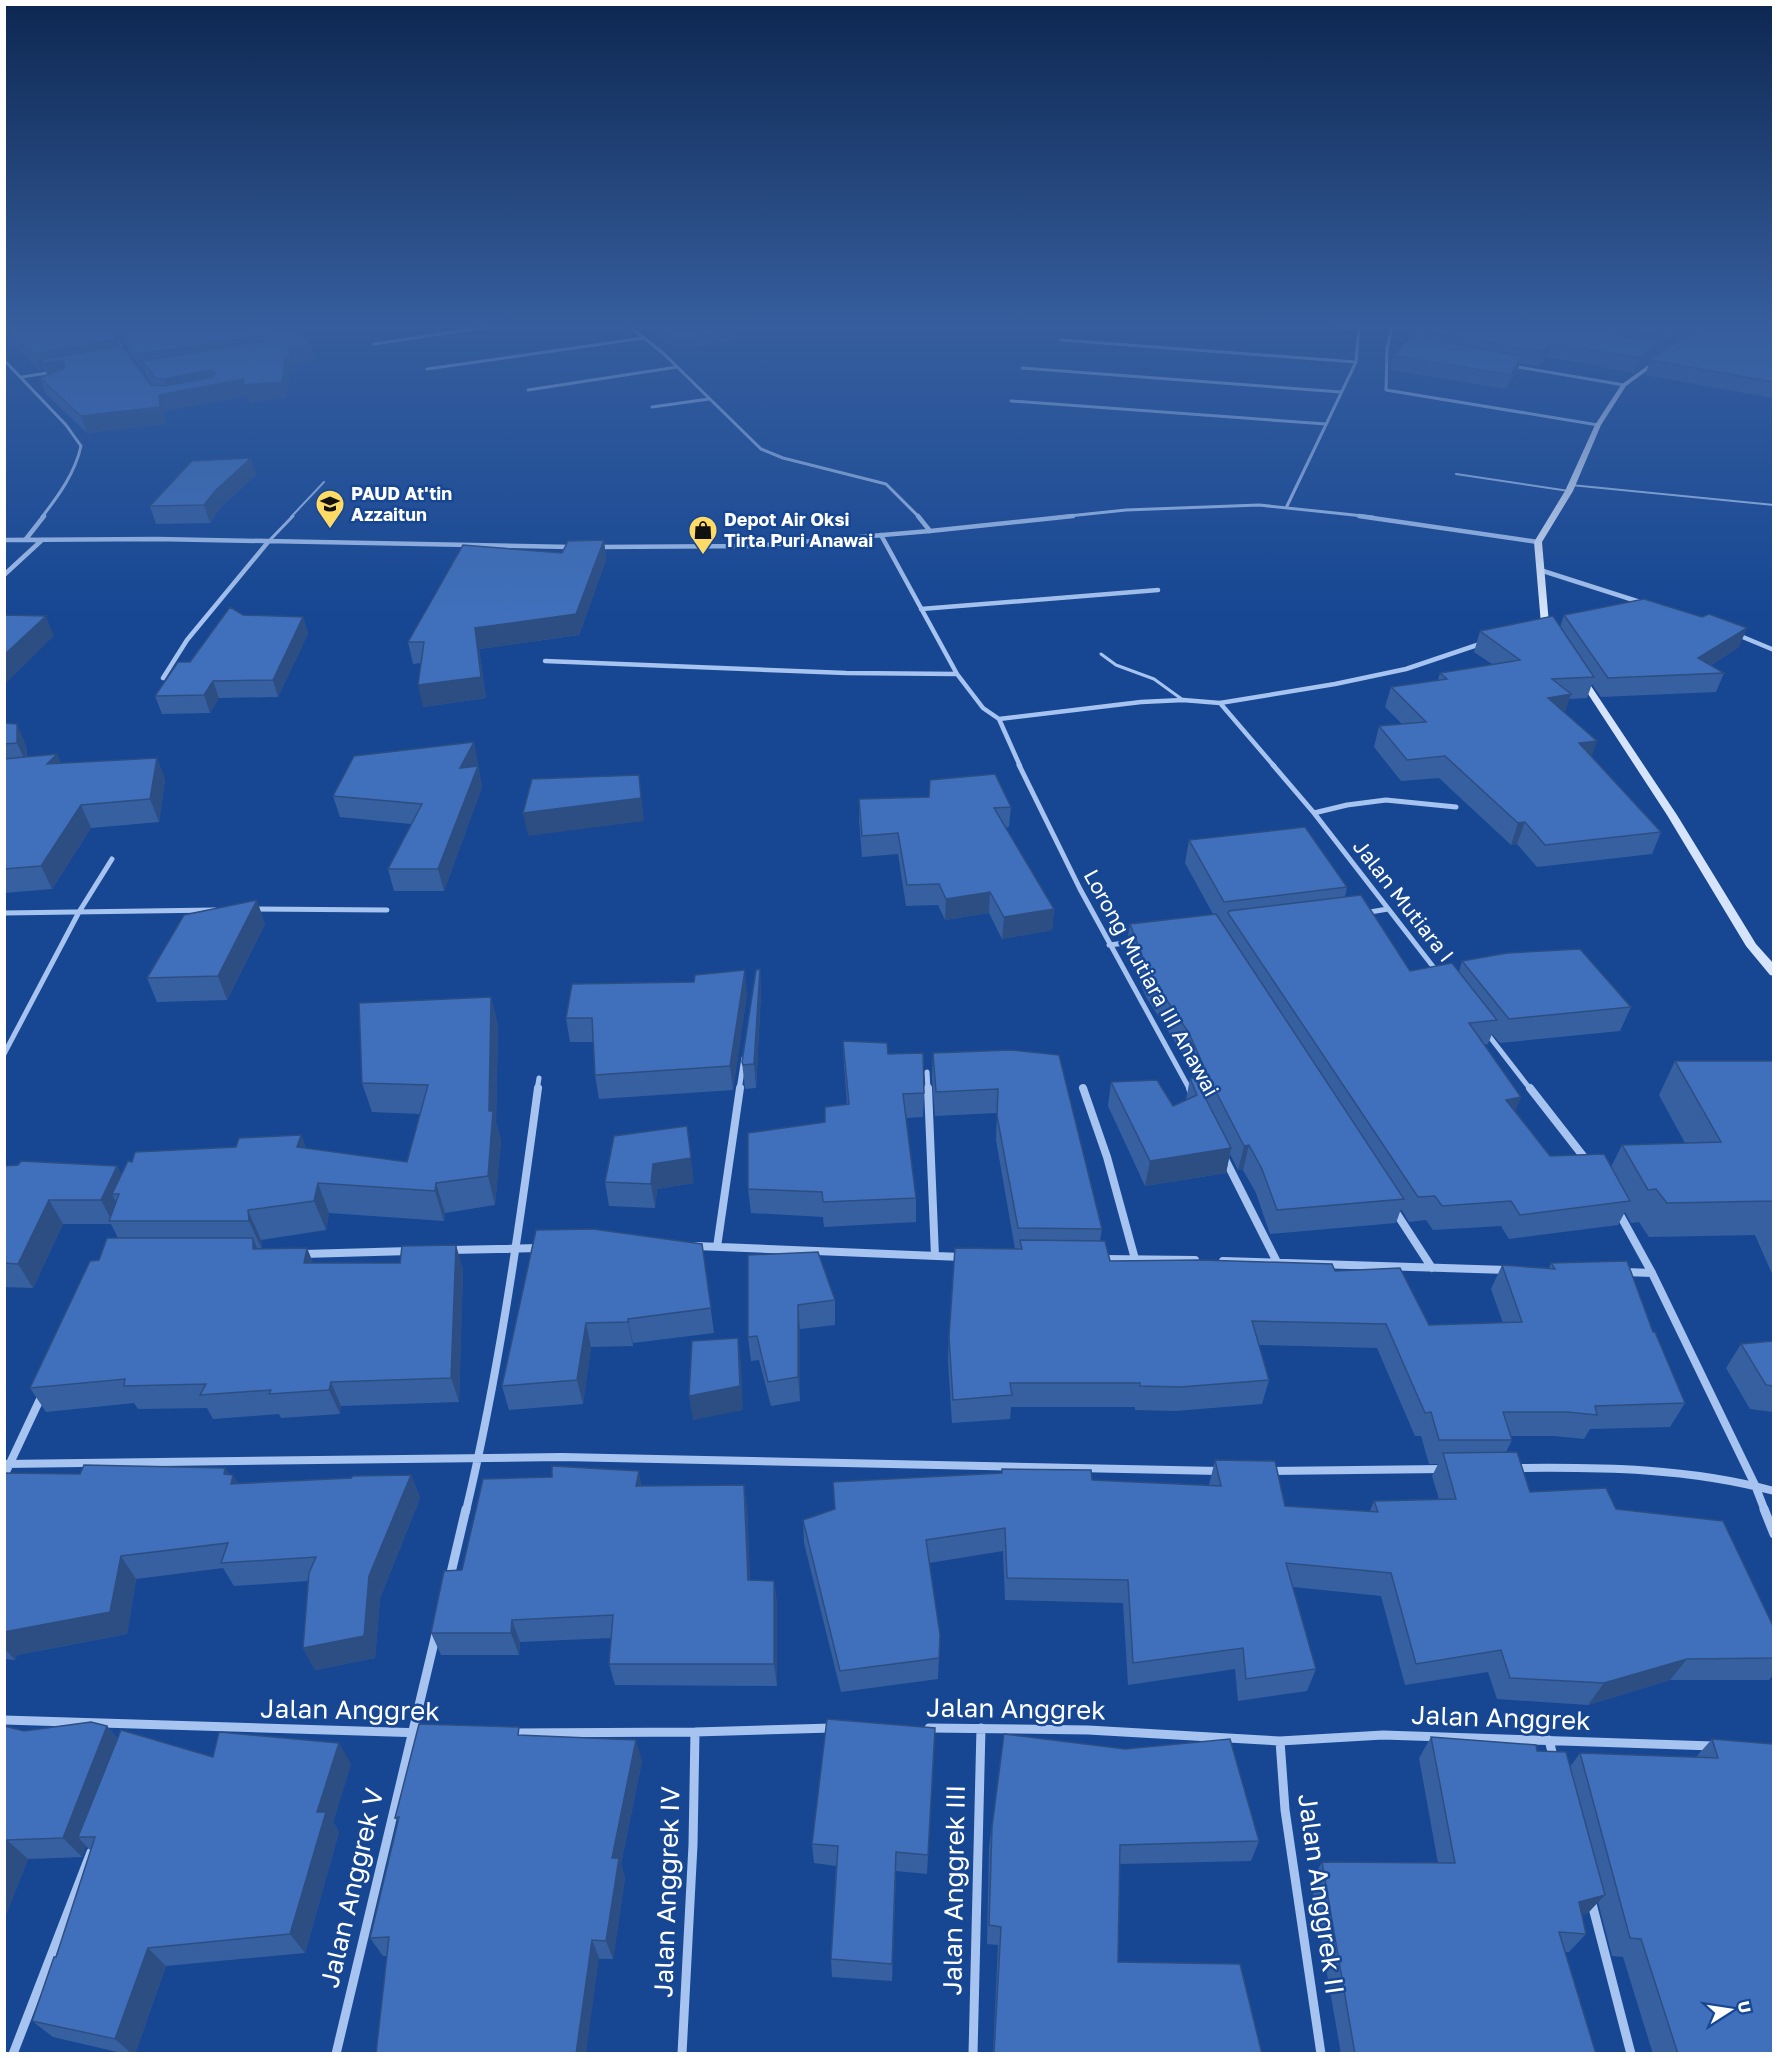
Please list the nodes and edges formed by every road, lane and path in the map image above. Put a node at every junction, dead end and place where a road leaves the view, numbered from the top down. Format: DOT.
graph roads {
  1 [pos="63,421"];
  2 [pos="732,421"];
  3 [pos="1285,421"];
  4 [pos="1327,421"];
  5 [pos="1574,421"];
  6 [pos="1601,421"];
  7 [pos="1326,424"];
  8 [pos="1598,425"];
  9 [pos="1456,474"];
  10 [pos="324,482"];
  11 [pos="1570,488"];
  12 [pos="1773,505"];
  13 [pos="1287,506"];
  14 [pos="930,531"];
  15 [pos="881,536"];
  16 [pos="26,539"];
  17 [pos="43,539"];
  18 [pos="4,540"];
  19 [pos="268,542"];
  20 [pos="1538,542"];
  21 [pos="578,547"];
  22 [pos="590,547"];
  23 [pos="1540,570"];
  24 [pos="4,575"];
  25 [pos="1158,590"];
  26 [pos="1647,604"];
  27 [pos="921,609"];
  28 [pos="1545,624"];
  29 [pos="1535,627"];
  30 [pos="1733,633"];
  31 [pos="1557,642"];
  32 [pos="1485,643"];
  33 [pos="1773,650"];
  34 [pos="1101,654"];
  35 [pos="545,661"];
  36 [pos="1576,670"];
  37 [pos="957,674"];
  38 [pos="163,678"];
  39 [pos="1183,700"];
  40 [pos="1220,703"];
  41 [pos="999,719"];
  42 [pos="1456,807"];
  43 [pos="1314,813"];
  44 [pos="112,859"];
  45 [pos="1388,909"];
  46 [pos="222,910"];
  47 [pos="246,910"];
  48 [pos="387,910"];
  49 [pos="80,912"];
  50 [pos="4,913"];
  51 [pos="1353,914"];
  52 [pos="1144,941"];
  53 [pos="1109,945"];
  54 [pos="1773,972"];
  55 [pos="1445,981"];
  56 [pos="1480,1026"];
  57 [pos="745,1052"];
  58 [pos="4,1054"];
  59 [pos="927,1072"];
  60 [pos="538,1078"];
  61 [pos="1083,1088"];
  62 [pos="1193,1095"];
  63 [pos="1219,1147"];
  64 [pos="1590,1166"];
  65 [pos="1613,1204"];
  66 [pos="1393,1208"];
  67 [pos="686,1246"];
  68 [pos="717,1247"];
  69 [pos="551,1248"];
  70 [pos="516,1249"];
  71 [pos="424,1250"];
  72 [pos="436,1250"];
  73 [pos="289,1254"];
  74 [pos="935,1256"];
  75 [pos="970,1257"];
  76 [pos="1100,1259"];
  77 [pos="1135,1259"];
  78 [pos="1206,1261"];
  79 [pos="1218,1261"];
  80 [pos="1277,1262"];
  81 [pos="1432,1268"];
  82 [pos="1513,1270"];
  83 [pos="1617,1272"];
  84 [pos="1652,1273"];
  85 [pos="43,1391"];
  86 [pos="478,1460"];
  87 [pos="7,1464"];
  88 [pos="1508,1468"];
  89 [pos="1449,1469"];
  90 [pos="1225,1471"];
  91 [pos="1260,1471"];
  92 [pos="4,1476"];
  93 [pos="1755,1485"];
  94 [pos="1773,1491"];
  95 [pos="1773,1534"];
  96 [pos="448,1585"];
  97 [pos="439,1620"];
  98 [pos="4,1720"];
  99 [pos="140,1726"];
  100 [pos="844,1728"];
  101 [pos="913,1728"];
  102 [pos="981,1728"];
  103 [pos="695,1732"];
  104 [pos="411,1733"];
  105 [pos="434,1733"];
  106 [pos="501,1733"];
  107 [pos="135,1737"];
  108 [pos="1549,1740"];
  109 [pos="1280,1741"];
  110 [pos="1726,1746"];
  111 [pos="1558,1774"];
  112 [pos="93,1846"];
  113 [pos="1587,1886"];
  114 [pos="13,2054"];
  115 [pos="336,2054"];
  116 [pos="682,2054"];
  117 [pos="972,2054"];
  118 [pos="1322,2054"];
  119 [pos="1631,2054"];
  1 -- 16 [label="street"];
  2 -- 14 [label="street"];
  3 -- 7 [label="street"];
  4 -- 7 [label="street"];
  5 -- 8 [label="street"];
  6 -- 8 [label="street"];
  7 -- 13 [label="street"];
  8 -- 11 [label="street"];
  9 -- 11 [label="lane"];
  10 -- 19 [label="lane"];
  11 -- 12 [label="lane"];
  11 -- 20 [label="street"];
  13 -- 14 [label="street"];
  13 -- 20 [label="street"];
  14 -- 15 [label="street"];
  15 -- 22 [label="street"];
  15 -- 27 [label="street"];
  16 -- 17 [label="street"];
  16 -- 18 [label="street"];
  17 -- 19 [label="street"];
  17 -- 24 [label="street"];
  19 -- 21 [label="street"];
  19 -- 38 [label="street"];
  20 -- 23 [label="street"];
  23 -- 26 [label="street"];
  23 -- 28 [label="street"];
  25 -- 27 [label="street"];
  27 -- 37 [label="street"];
  28 -- 29 [label="street"];
  28 -- 31 [label="street"];
  30 -- 33 [label="street"];
  32 -- 40 [label="street"];
  34 -- 39 [label="lane"];
  35 -- 37 [label="street"];
  36 -- 54 [label="street"];
  37 -- 41 [label="street"];
  39 -- 40 [label="street"];
  39 -- 41 [label="street"];
  40 -- 43 [label="street, Jalan Mutiara I"];
  41 -- 53 [label="street, Lorong Mutiara III Anawai"];
  42 -- 43 [label="street"];
  43 -- 45 [label="street, Jalan Mutiara I"];
  44 -- 49 [label="street"];
  45 -- 51 [label="street"];
  45 -- 55 [label="street, Jalan Mutiara I"];
  46 -- 49 [label="street"];
  47 -- 48 [label="street"];
  49 -- 50 [label="street"];
  49 -- 58 [label="street"];
  52 -- 53 [label="street"];
  53 -- 62 [label="street, Lorong Mutiara III Anawai"];
  56 -- 64 [label="street"];
  57 -- 68 [label="street"];
  59 -- 74 [label="street"];
  60 -- 70 [label="street"];
  61 -- 77 [label="street"];
  63 -- 80 [label="street"];
  65 -- 84 [label="street"];
  66 -- 81 [label="street"];
  67 -- 68 [label="street"];
  68 -- 74 [label="street"];
  69 -- 70 [label="street"];
  70 -- 72 [label="street"];
  70 -- 86 [label="street"];
  71 -- 73 [label="street"];
  74 -- 75 [label="street"];
  76 -- 77 [label="street"];
  77 -- 78 [label="street"];
  79 -- 80 [label="street"];
  80 -- 81 [label="street"];
  81 -- 82 [label="street"];
  83 -- 84 [label="street"];
  84 -- 93 [label="street"];
  85 -- 87 [label="street"];
  86 -- 87 [label="street"];
  86 -- 90 [label="street"];
  86 -- 96 [label="street"];
  87 -- 92 [label="street"];
  88 -- 93 [label="street"];
  89 -- 91 [label="street"];
  93 -- 94 [label="street"];
  93 -- 95 [label="street"];
  97 -- 104 [label="street, Jalan Anggrek V"];
  98 -- 99 [label="street, Jalan Anggrek"];
  99 -- 104 [label="street, Jalan Anggrek"];
  99 -- 107 [label="street"];
  100 -- 103 [label="street"];
  101 -- 102 [label="street, Jalan Anggrek"];
  102 -- 109 [label="street, Jalan Anggrek"];
  102 -- 117 [label="street, Jalan Anggrek III"];
  103 -- 106 [label="street"];
  103 -- 116 [label="street, Jalan Anggrek IV"];
  104 -- 105 [label="street, Jalan Anggrek"];
  104 -- 115 [label="street, Jalan Anggrek V"];
  108 -- 109 [label="street, Jalan Anggrek"];
  108 -- 110 [label="street, Jalan Anggrek"];
  108 -- 111 [label="street"];
  109 -- 118 [label="street, Jalan Anggrek II"];
  112 -- 114 [label="street"];
  113 -- 119 [label="street"];
}
